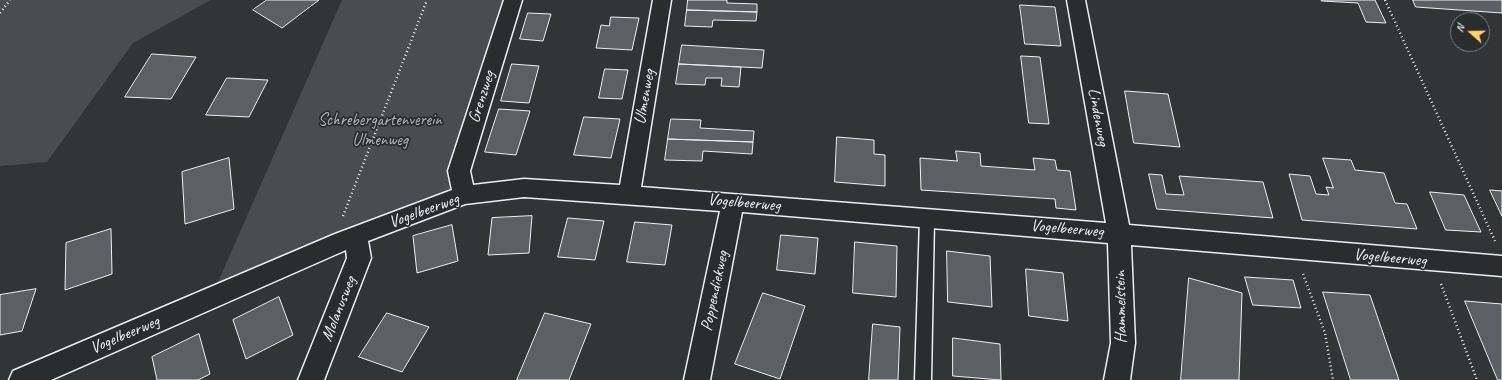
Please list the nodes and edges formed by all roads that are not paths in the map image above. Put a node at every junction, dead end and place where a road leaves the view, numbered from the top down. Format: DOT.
graph roads {
  1 [pos="513,0"];
  2 [pos="662,0"];
  3 [pos="1076,0"];
  4 [pos="629,194"];
  5 [pos="464,195"];
  6 [pos="733,202"];
  7 [pos="927,218"];
  8 [pos="1120,234"];
  9 [pos="350,239"];
  10 [pos="1502,266"];
  11 [pos="22,380"];
  12 [pos="311,380"];
  13 [pos="697,380"];
  14 [pos="923,380"];
  15 [pos="1117,380"];
  1 -- 5 [label="street, Grenzweg"];
  2 -- 4 [label="street, Ulmenweg"];
  3 -- 8 [label="street, Lindenweg"];
  4 -- 5 [label="street, Vogelbeerweg"];
  4 -- 6 [label="street, Vogelbeerweg"];
  5 -- 9 [label="street, Vogelbeerweg"];
  6 -- 7 [label="street, Vogelbeerweg"];
  6 -- 13 [label="street, Poppendiekweg"];
  7 -- 8 [label="street, Vogelbeerweg"];
  7 -- 14 [label="lane"];
  8 -- 10 [label="street, Vogelbeerweg"];
  8 -- 15 [label="street, Hammelstein"];
  9 -- 11 [label="street, Vogelbeerweg"];
  9 -- 12 [label="street, Molanusweg"];
}
